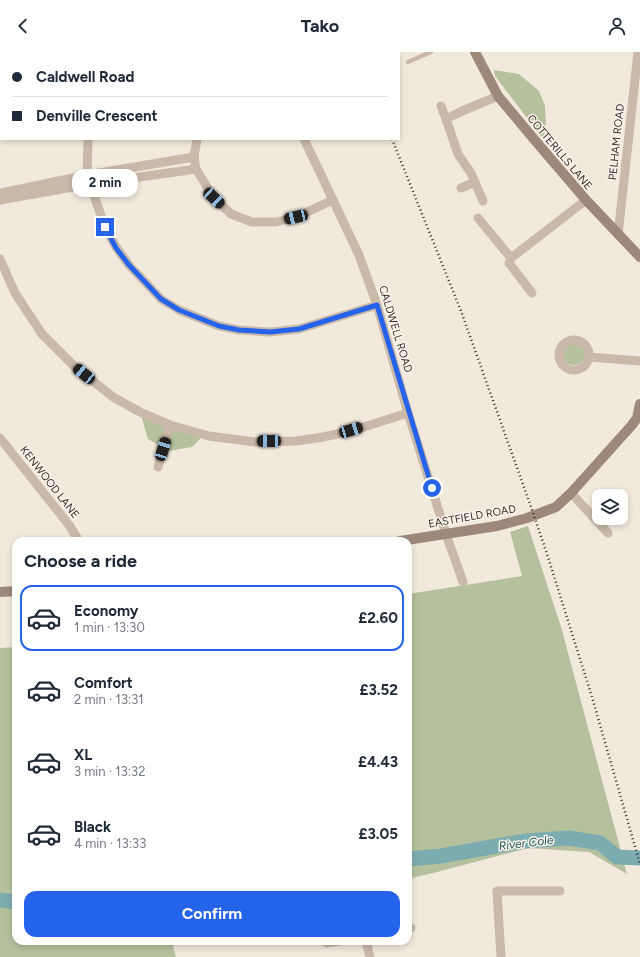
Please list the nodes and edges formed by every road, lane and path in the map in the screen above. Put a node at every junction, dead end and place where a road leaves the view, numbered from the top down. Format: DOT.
graph roads {
  1 [pos="431,52"];
  2 [pos="475,52"];
  3 [pos="638,52"];
  4 [pos="408,62"];
  5 [pos="498,96"];
  6 [pos="441,106"];
  7 [pos="446,119"];
  8 [pos="88,140"];
  9 [pos="197,140"];
  10 [pos="304,140"];
  11 [pos="194,158"];
  12 [pos="196,169"];
  13 [pos="89,179"];
  14 [pos="475,182"];
  15 [pos="461,188"];
  16 [pos="0,193"];
  17 [pos="0,200"];
  18 [pos="333,200"];
  19 [pos="586,200"];
  20 [pos="483,201"];
  21 [pos="478,218"];
  22 [pos="618,235"];
  23 [pos="640,257"];
  24 [pos="510,258"];
  25 [pos="0,259"];
  26 [pos="532,293"];
  27 [pos="377,305"];
  28 [pos="589,357"];
  29 [pos="640,361"];
  30 [pos="640,404"];
  31 [pos="408,413"];
  32 [pos="170,425"];
  33 [pos="0,438"];
  34 [pos="158,467"];
  35 [pos="571,493"];
  36 [pos="608,533"];
  37 [pos="446,534"];
  38 [pos="76,537"];
  39 [pos="412,539"];
  40 [pos="463,582"];
  41 [pos="12,591"];
  42 [pos="0,592"];
  43 [pos="560,891"];
  44 [pos="367,945"];
  45 [pos="370,957"];
  46 [pos="501,957"];
  1 -- 4 [label="lane"];
  2 -- 5 [label="street, COTTERILLS LANE"];
  3 -- 22 [label="street, PELHAM ROAD"];
  5 -- 7 [label="street"];
  5 -- 19 [label="street, COTTERILLS LANE"];
  6 -- 7 [label="street"];
  7 -- 14 [label="street"];
  8 -- 13 [label="street"];
  9 -- 11 [label="street"];
  10 -- 18 [label="street, CALDWELL ROAD"];
  11 -- 12 [label="street"];
  11 -- 13 [label="street"];
  12 -- 13 [label="street"];
  12 -- 18 [label="street"];
  13 -- 16 [label="street"];
  13 -- 17 [label="street"];
  13 -- 27 [label="street"];
  14 -- 15 [label="street"];
  14 -- 20 [label="street"];
  18 -- 27 [label="street, CALDWELL ROAD"];
  19 -- 22 [label="street, COTTERILLS LANE"];
  19 -- 24 [label="street"];
  21 -- 24 [label="street"];
  22 -- 23 [label="street, COTTERILLS LANE"];
  24 -- 26 [label="street"];
  25 -- 32 [label="street"];
  27 -- 31 [label="street, CALDWELL ROAD"];
  28 -- 29 [label="street"];
  30 -- 35 [label="street, EASTFIELD ROAD"];
  31 -- 32 [label="street"];
  31 -- 37 [label="street, CALDWELL ROAD"];
  32 -- 34 [label="street"];
  33 -- 38 [label="street, KENWOOD LANE"];
  35 -- 36 [label="street"];
  35 -- 37 [label="street, EASTFIELD ROAD"];
  37 -- 39 [label="street, EASTFIELD ROAD"];
  37 -- 40 [label="street, CALDWELL ROAD"];
  41 -- 42 [label="street"];
  43 -- 46 [label="street"];
  44 -- 45 [label="street"];
}
